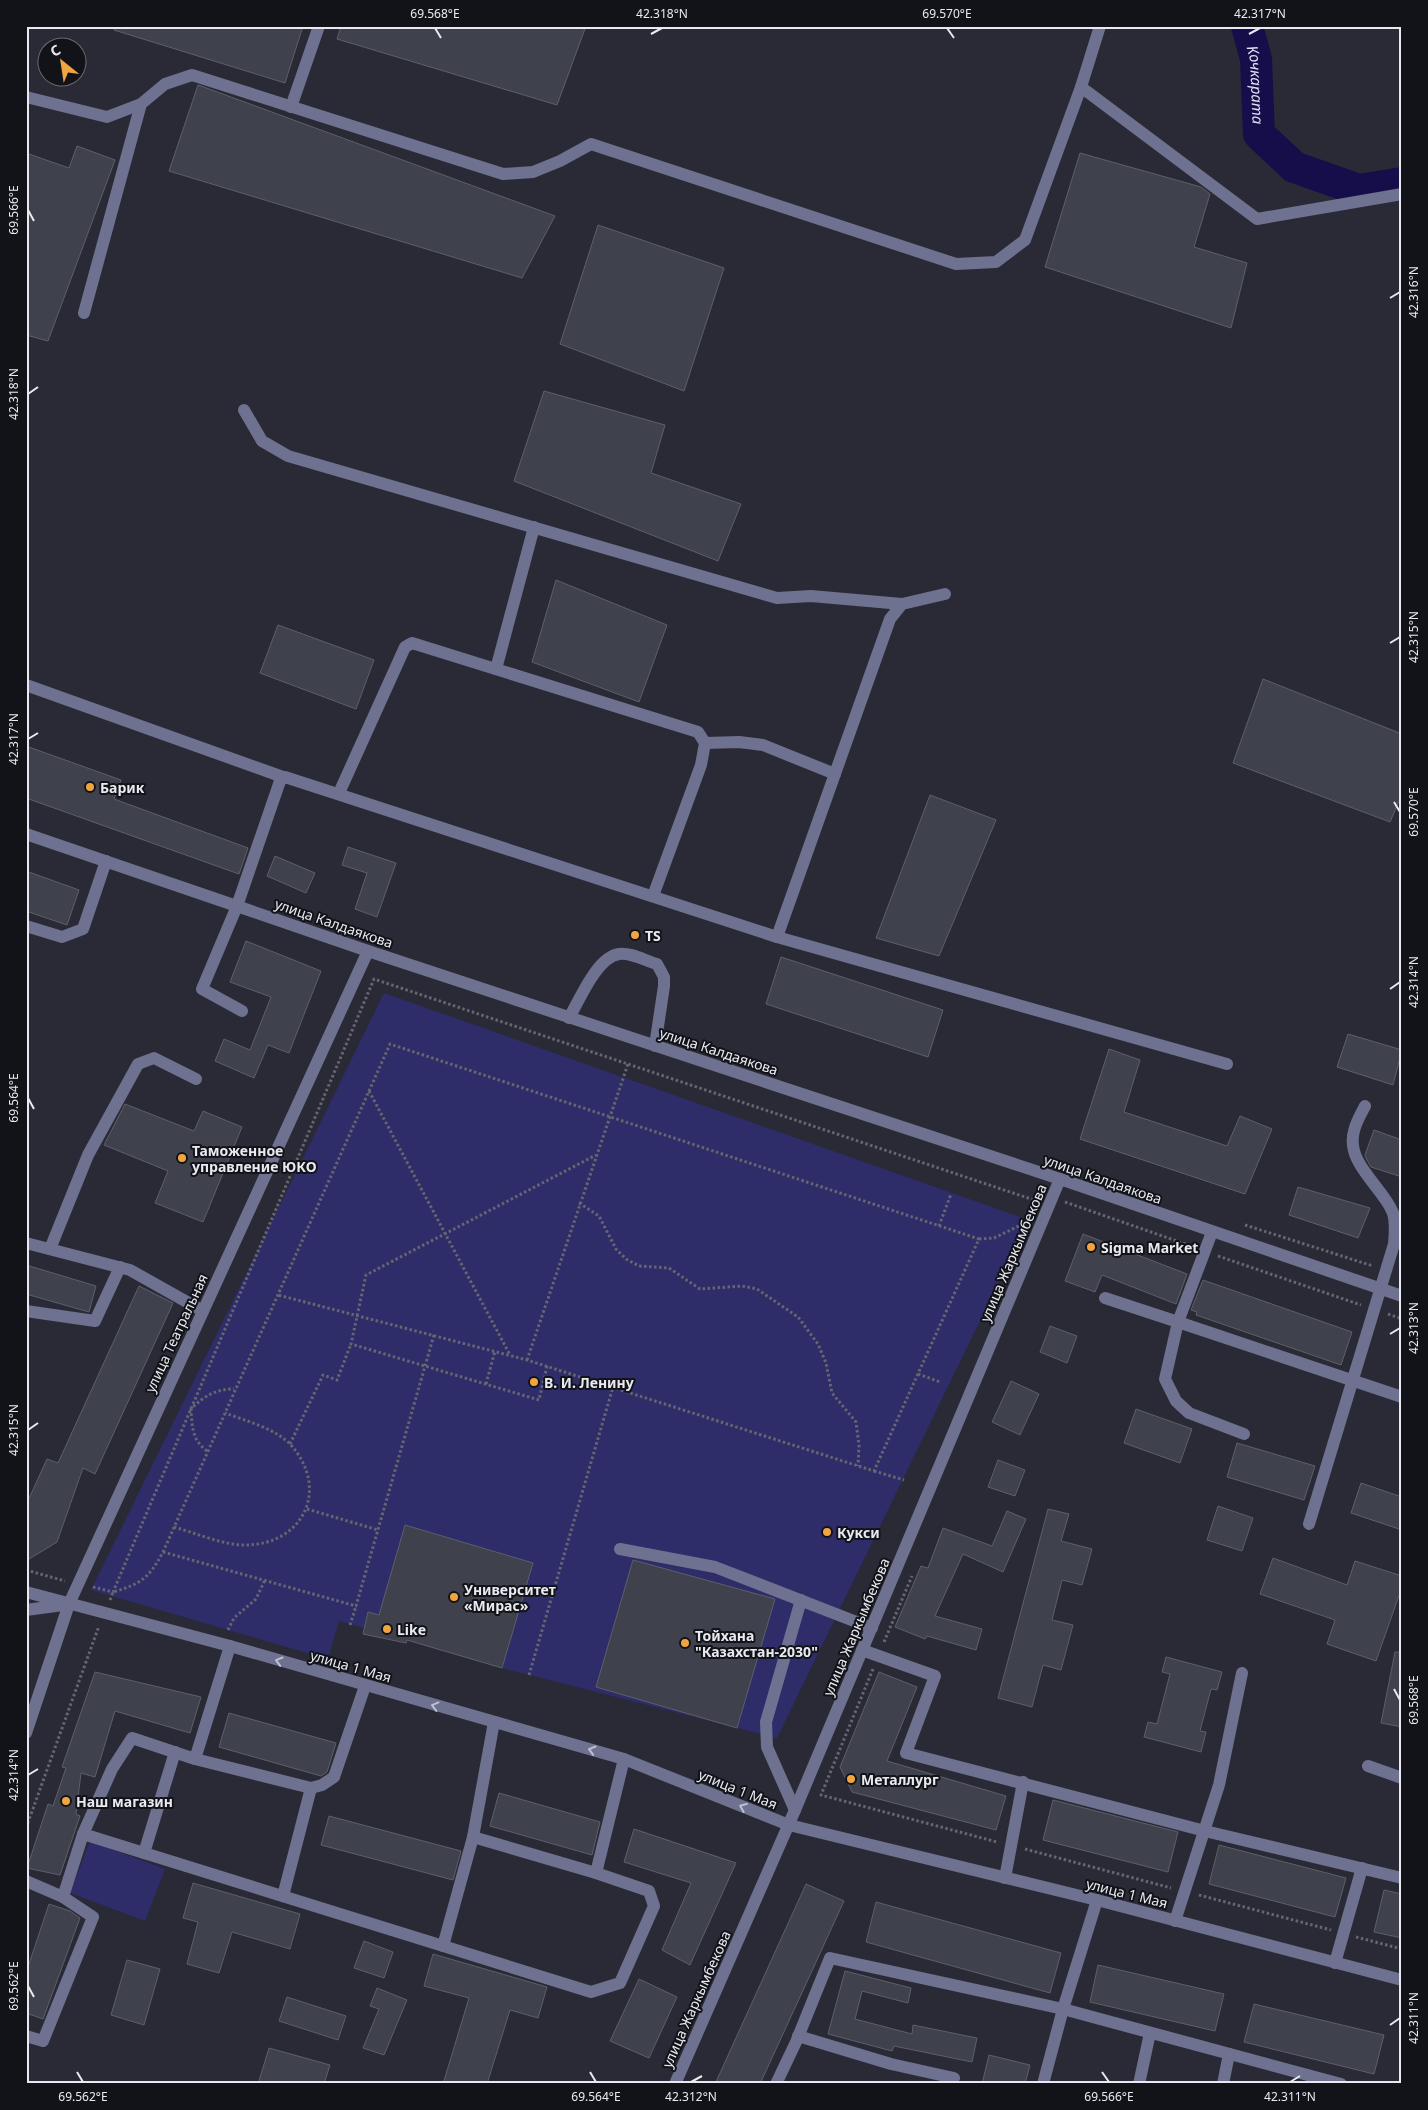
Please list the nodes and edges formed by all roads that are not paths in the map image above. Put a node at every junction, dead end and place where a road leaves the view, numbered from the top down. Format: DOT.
graph roads {
  1 [pos="319,26"];
  2 [pos="1100,26"];
  3 [pos="1081,88"];
  4 [pos="26,97"];
  5 [pos="141,104"];
  6 [pos="291,106"];
  7 [pos="1402,194"];
  8 [pos="84,313"];
  9 [pos="244,410"];
  10 [pos="534,527"];
  11 [pos="945,594"];
  12 [pos="902,604"];
  13 [pos="496,669"];
  14 [pos="26,685"];
  15 [pos="705,743"];
  16 [pos="835,774"];
  17 [pos="283,777"];
  18 [pos="339,793"];
  19 [pos="26,834"];
  20 [pos="106,861"];
  21 [pos="652,896"];
  22 [pos="236,906"];
  23 [pos="26,926"];
  24 [pos="777,937"];
  25 [pos="368,951"];
  26 [pos="242,1011"];
  27 [pos="569,1018"];
  28 [pos="655,1046"];
  29 [pos="1227,1064"];
  30 [pos="196,1079"];
  31 [pos="1365,1106"];
  32 [pos="1060,1179"];
  33 [pos="1212,1232"];
  34 [pos="26,1243"];
  35 [pos="50,1250"];
  36 [pos="120,1267"];
  37 [pos="1380,1289"];
  38 [pos="1402,1296"];
  39 [pos="1106,1298"];
  40 [pos="26,1311"];
  41 [pos="203,1311"];
  42 [pos="1178,1322"];
  43 [pos="1352,1382"];
  44 [pos="1402,1397"];
  45 [pos="1244,1434"];
  46 [pos="1309,1524"];
  47 [pos="620,1549"];
  48 [pos="26,1592"];
  49 [pos="801,1600"];
  50 [pos="69,1604"];
  51 [pos="26,1610"];
  52 [pos="872,1628"];
  53 [pos="230,1646"];
  54 [pos="862,1650"];
  55 [pos="1242,1673"];
  56 [pos="364,1686"];
  57 [pos="494,1722"];
  58 [pos="26,1733"];
  59 [pos="175,1752"];
  60 [pos="195,1759"];
  61 [pos="624,1759"];
  62 [pos="1368,1766"];
  63 [pos="1402,1778"];
  64 [pos="1024,1782"];
  65 [pos="311,1788"];
  66 [pos="795,1810"];
  67 [pos="789,1825"];
  68 [pos="1205,1831"];
  69 [pos="83,1834"];
  70 [pos="474,1837"];
  71 [pos="144,1853"];
  72 [pos="1362,1868"];
  73 [pos="596,1873"];
  74 [pos="1004,1878"];
  75 [pos="1402,1878"];
  76 [pos="26,1881"];
  77 [pos="282,1896"];
  78 [pos="63,1897"];
  79 [pos="1097,1900"];
  80 [pos="1175,1921"];
  81 [pos="443,1946"];
  82 [pos="1334,1963"];
  83 [pos="1402,1980"];
  84 [pos="1062,2010"];
  85 [pos="1150,2033"];
  86 [pos="26,2036"];
  87 [pos="798,2036"];
  88 [pos="1230,2054"];
  89 [pos="954,2078"];
  90 [pos="675,2084"];
  91 [pos="776,2084"];
  92 [pos="1043,2084"];
  93 [pos="1139,2084"];
  94 [pos="1223,2084"];
  95 [pos="1341,2084"];
  1 -- 6 [label="street"];
  2 -- 3 [label="street"];
  3 -- 6 [label="street"];
  3 -- 7 [label="street"];
  4 -- 5 [label="street"];
  5 -- 6 [label="street"];
  5 -- 8 [label="street"];
  9 -- 10 [label="street"];
  10 -- 12 [label="street"];
  10 -- 13 [label="street"];
  11 -- 12 [label="street"];
  12 -- 16 [label="street"];
  13 -- 15 [label="street"];
  13 -- 18 [label="street"];
  14 -- 17 [label="street"];
  15 -- 16 [label="street"];
  15 -- 21 [label="street"];
  16 -- 24 [label="street"];
  17 -- 18 [label="street"];
  17 -- 22 [label="street"];
  18 -- 21 [label="street"];
  19 -- 20 [label="street, улица Калдаякова"];
  20 -- 22 [label="street, улица Калдаякова"];
  20 -- 23 [label="street"];
  21 -- 24 [label="street"];
  22 -- 25 [label="street, улица Калдаякова"];
  22 -- 26 [label="street"];
  24 -- 29 [label="street"];
  25 -- 27 [label="street, улица Калдаякова"];
  25 -- 41 [label="street, улица Театральная"];
  27 -- 28 [label="street, улица Калдаякова"];
  27 -- 28 [label="street"];
  28 -- 32 [label="street, улица Калдаякова"];
  30 -- 35 [label="street"];
  31 -- 37 [label="street"];
  32 -- 33 [label="street, улица Калдаякова"];
  32 -- 52 [label="street, улица Жаркымбекова"];
  33 -- 37 [label="street, улица Калдаякова"];
  33 -- 42 [label="street"];
  34 -- 35 [label="street"];
  35 -- 36 [label="street"];
  36 -- 40 [label="street"];
  36 -- 41 [label="street"];
  37 -- 38 [label="street, улица Калдаякова"];
  37 -- 43 [label="street"];
  39 -- 42 [label="street"];
  41 -- 50 [label="street, улица Театральная"];
  42 -- 43 [label="street"];
  42 -- 45 [label="street"];
  43 -- 44 [label="street"];
  43 -- 46 [label="street"];
  47 -- 49 [label="street"];
  48 -- 50 [label="street, улица 1 Мая"];
  49 -- 52 [label="street"];
  49 -- 66 [label="street"];
  50 -- 51 [label="street, улица 1 Мая"];
  50 -- 53 [label="street, улица 1 Мая"];
  50 -- 58 [label="street, улица Театральная"];
  52 -- 54 [label="street, улица Жаркымбекова"];
  56 -- 53 [label="street, улица 1 Мая, one-way"];
  53 -- 60 [label="street"];
  54 -- 64 [label="street"];
  54 -- 66 [label="street, улица Жаркымбекова"];
  55 -- 68 [label="street"];
  57 -- 56 [label="street, улица 1 Мая, one-way"];
  56 -- 65 [label="street"];
  61 -- 57 [label="street, улица 1 Мая, one-way"];
  57 -- 70 [label="street"];
  59 -- 60 [label="street"];
  59 -- 69 [label="street"];
  59 -- 71 [label="street"];
  60 -- 65 [label="street"];
  67 -- 61 [label="street, улица 1 Мая, one-way"];
  61 -- 73 [label="street"];
  62 -- 63 [label="street"];
  64 -- 68 [label="street"];
  64 -- 74 [label="street"];
  65 -- 77 [label="street"];
  66 -- 67 [label="street, улица Жаркымбекова"];
  67 -- 74 [label="street, улица 1 Мая"];
  67 -- 90 [label="street, улица Жаркымбекова"];
  68 -- 72 [label="street"];
  68 -- 80 [label="street"];
  69 -- 71 [label="street"];
  69 -- 78 [label="street"];
  70 -- 73 [label="street"];
  70 -- 81 [label="street"];
  71 -- 77 [label="street"];
  72 -- 75 [label="street"];
  72 -- 82 [label="street"];
  73 -- 81 [label="street"];
  74 -- 79 [label="street, улица 1 Мая"];
  76 -- 78 [label="street"];
  77 -- 81 [label="street"];
  78 -- 86 [label="street"];
  79 -- 80 [label="street, улица 1 Мая"];
  79 -- 84 [label="street"];
  80 -- 82 [label="street, улица 1 Мая"];
  82 -- 83 [label="street, улица 1 Мая"];
  84 -- 85 [label="street"];
  84 -- 87 [label="street"];
  84 -- 92 [label="street"];
  85 -- 88 [label="street"];
  85 -- 93 [label="street"];
  87 -- 89 [label="street"];
  87 -- 91 [label="street"];
  88 -- 94 [label="street"];
  88 -- 95 [label="street"];
}
